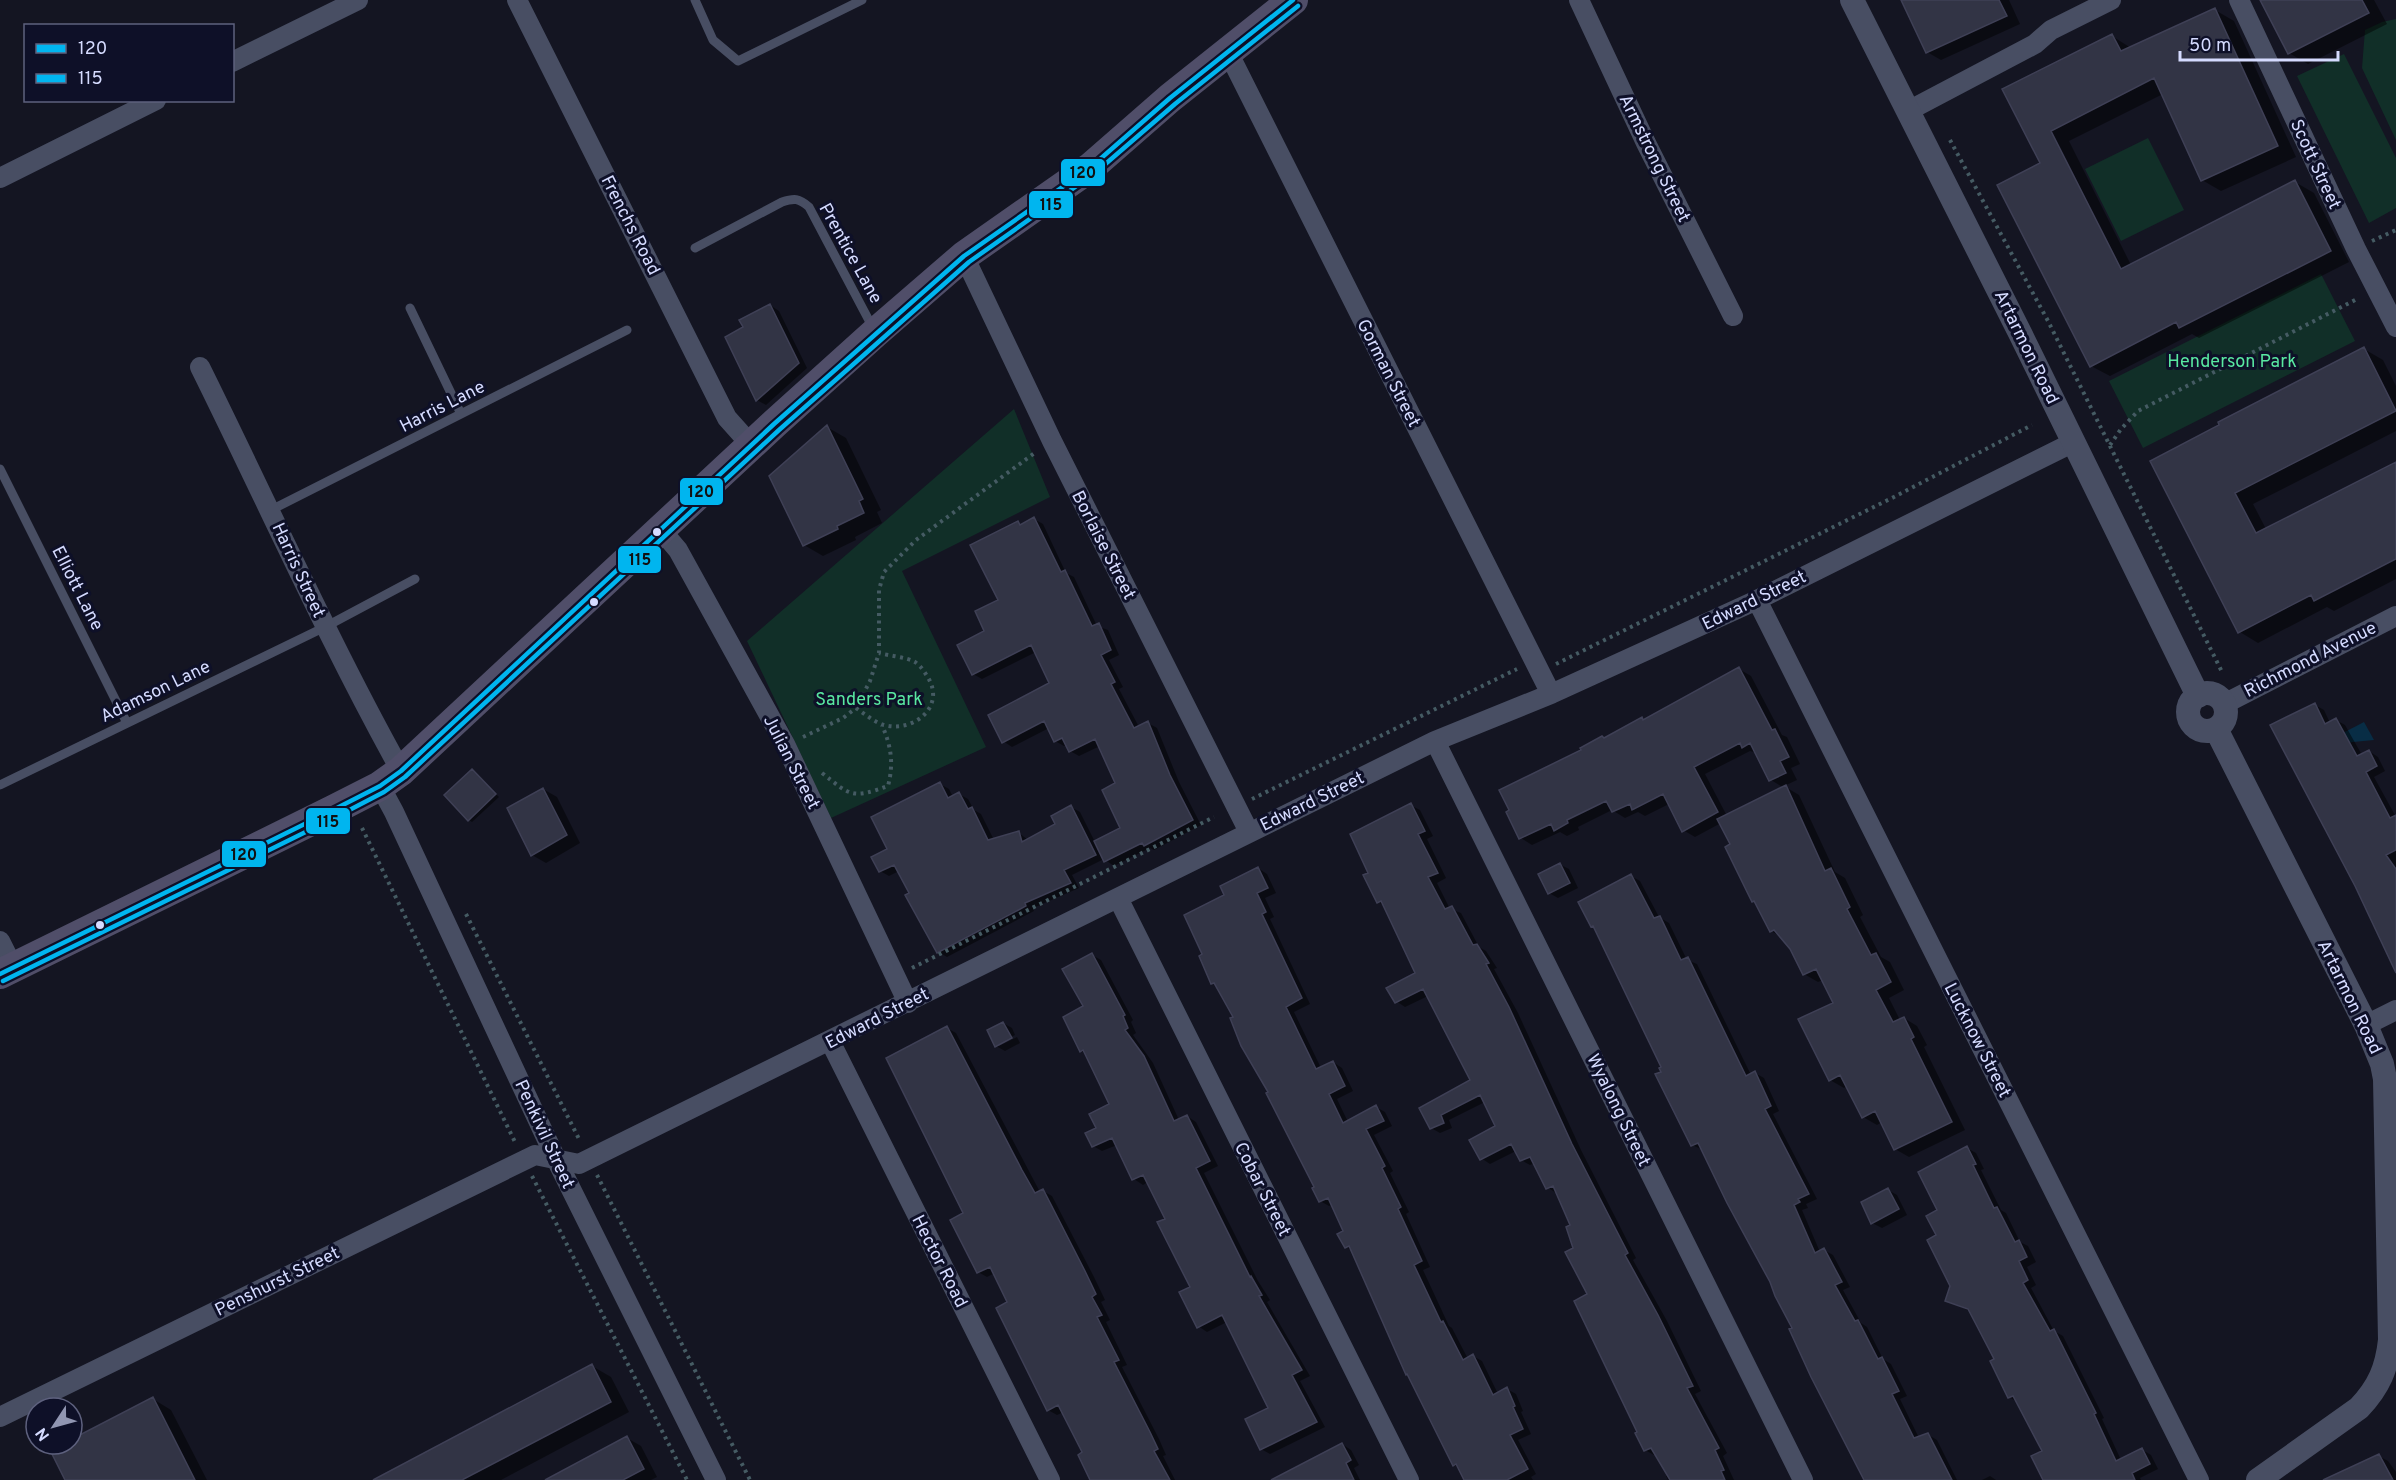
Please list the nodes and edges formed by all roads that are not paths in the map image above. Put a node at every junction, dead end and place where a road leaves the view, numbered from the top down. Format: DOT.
graph roads {
  1 [pos="358,0"];
  2 [pos="695,0"];
  3 [pos="862,0"];
  4 [pos="1293,0"];
  5 [pos="1579,0"];
  6 [pos="1852,0"];
  7 [pos="2111,0"];
  8 [pos="2239,0"];
  9 [pos="520,1"];
  10 [pos="1228,52"];
  11 [pos="234,61"];
  12 [pos="152,102"];
  13 [pos="1918,105"];
  14 [pos="0,178"];
  15 [pos="695,248"];
  16 [pos="964,256"];
  17 [pos="410,308"];
  18 [pos="1733,316"];
  19 [pos="2396,327"];
  20 [pos="627,330"];
  21 [pos="875,333"];
  22 [pos="200,367"];
  23 [pos="461,414"];
  24 [pos="2074,442"];
  25 [pos="752,446"];
  26 [pos="0,469"];
  27 [pos="271,510"];
  28 [pos="661,530"];
  29 [pos="414,579"];
  30 [pos="1757,600"];
  31 [pos="2396,616"];
  32 [pos="325,627"];
  33 [pos="1551,694"];
  34 [pos="2198,696"];
  35 [pos="2224,704"];
  36 [pos="127,723"];
  37 [pos="2216,729"];
  38 [pos="1436,741"];
  39 [pos="391,779"];
  40 [pos="0,785"];
  41 [pos="1249,832"];
  42 [pos="1118,898"];
  43 [pos="0,941"];
  44 [pos="6,971"];
  45 [pos="908,1003"];
  46 [pos="2396,1010"];
  47 [pos="2366,1025"];
  48 [pos="830,1041"];
  49 [pos="556,1159"];
  50 [pos="0,1417"];
  51 [pos="716,1480"];
  52 [pos="1050,1480"];
  53 [pos="1409,1480"];
  54 [pos="1803,1480"];
  55 [pos="2199,1480"];
  56 [pos="2258,1480"];
  1 -- 11 [label="street"];
  2 -- 3 [label="lane"];
  4 -- 10 [label="main road"];
  5 -- 18 [label="street, Armstrong Street"];
  6 -- 13 [label="street, Artarmon Road"];
  7 -- 13 [label="street"];
  8 -- 19 [label="street, Scott Street"];
  9 -- 25 [label="street, Frenchs Road"];
  10 -- 16 [label="main road"];
  10 -- 33 [label="street, Gorman Street"];
  12 -- 14 [label="street"];
  13 -- 24 [label="street, Artarmon Road"];
  15 -- 21 [label="lane, Prentice Lane"];
  16 -- 21 [label="main road"];
  16 -- 41 [label="street, Borlaise Street"];
  17 -- 23 [label="lane"];
  20 -- 23 [label="lane, Harris Lane"];
  21 -- 25 [label="main road"];
  22 -- 27 [label="street, Harris Street"];
  23 -- 27 [label="lane, Harris Lane"];
  24 -- 30 [label="street, Edward Street"];
  24 -- 34 [label="street, Artarmon Road"];
  25 -- 28 [label="main road"];
  26 -- 36 [label="lane, Elliott Lane"];
  27 -- 32 [label="street, Harris Street"];
  28 -- 39 [label="main road"];
  28 -- 45 [label="street, Julian Street"];
  29 -- 32 [label="lane, Adamson Lane"];
  30 -- 33 [label="street, Edward Street"];
  30 -- 55 [label="street, Lucknow Street"];
  31 -- 35 [label="street, Richmond Avenue"];
  32 -- 36 [label="lane, Adamson Lane"];
  32 -- 39 [label="street, Harris Street"];
  33 -- 38 [label="street, Edward Street"];
  34 -- 35 [label="street"];
  34 -- 37 [label="street"];
  35 -- 37 [label="street"];
  36 -- 40 [label="lane, Adamson Lane"];
  37 -- 47 [label="street, Artarmon Road"];
  38 -- 41 [label="street, Edward Street"];
  38 -- 54 [label="street, Wyalong Street"];
  39 -- 44 [label="main road"];
  39 -- 49 [label="street, Penkivil Street"];
  41 -- 42 [label="street, Edward Street"];
  42 -- 45 [label="street, Edward Street"];
  42 -- 53 [label="street, Cobar Street"];
  43 -- 44 [label="street"];
  45 -- 48 [label="street, Edward Street"];
  46 -- 47 [label="street"];
  47 -- 56 [label="street, Artarmon Road"];
  48 -- 49 [label="street, Edward Street"];
  48 -- 52 [label="street, Hector Road"];
  49 -- 50 [label="street, Penshurst Street"];
  49 -- 51 [label="street, Penkivil Street"];
}
